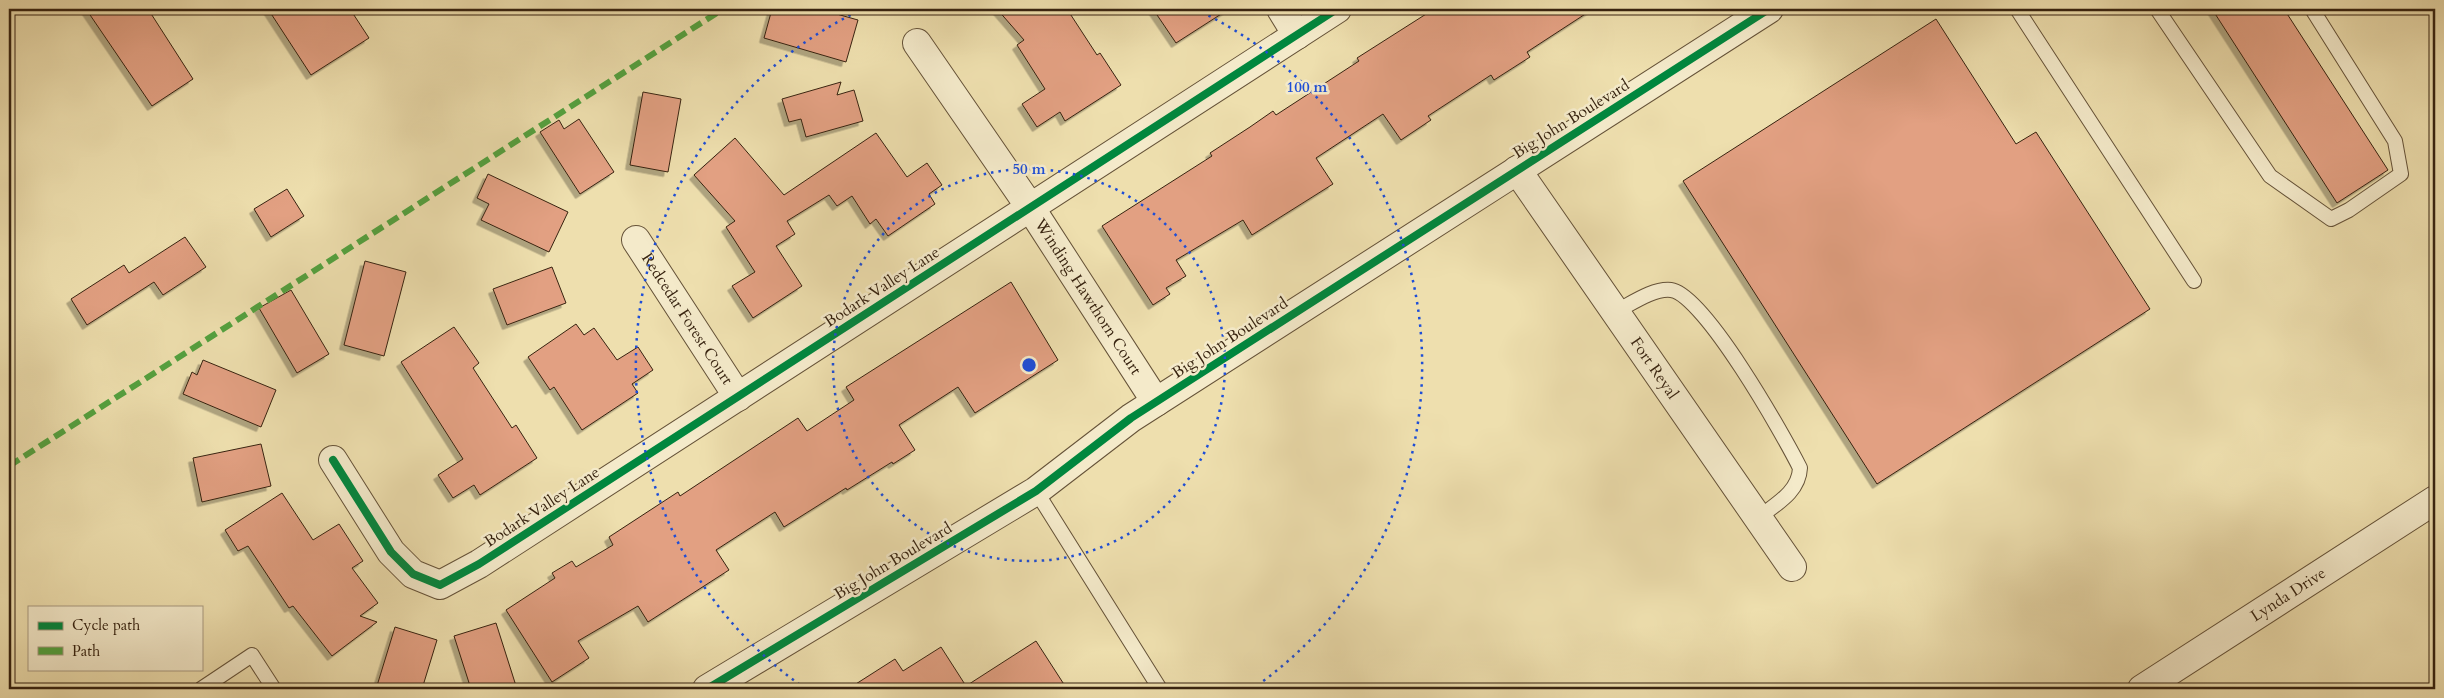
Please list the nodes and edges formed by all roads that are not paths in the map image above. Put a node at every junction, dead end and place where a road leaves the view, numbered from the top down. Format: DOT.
graph roads {
  1 [pos="1281,9"];
  2 [pos="1337,9"];
  3 [pos="1769,9"];
  4 [pos="2017,9"];
  5 [pos="2157,9"];
  6 [pos="2312,9"];
  7 [pos="1297,35"];
  8 [pos="917,43"];
  9 [pos="1516,170"];
  10 [pos="1030,207"];
  11 [pos="636,240"];
  12 [pos="2194,281"];
  13 [pos="1615,312"];
  14 [pos="738,397"];
  15 [pos="1156,402"];
  16 [pos="333,460"];
  17 [pos="1036,491"];
  18 [pos="2435,500"];
  19 [pos="1758,518"];
  20 [pos="1792,567"];
  21 [pos="201,689"];
  22 [pos="274,689"];
  23 [pos="707,689"];
  24 [pos="1160,689"];
  25 [pos="2142,689"];
  1 -- 7 [label="street"];
  2 -- 7 [label="street, Bodark Valley Lane"];
  3 -- 9 [label="street, Big John Boulevard"];
  4 -- 12 [label="lane"];
  5 -- 6 [label="lane"];
  7 -- 10 [label="street, Bodark Valley Lane"];
  8 -- 10 [label="street, Winding Hawthorn Court"];
  9 -- 13 [label="street, Fort Reyal"];
  9 -- 15 [label="street, Big John Boulevard"];
  10 -- 14 [label="street, Bodark Valley Lane"];
  10 -- 15 [label="street, Winding Hawthorn Court"];
  11 -- 14 [label="street, Redcedar Forest Court"];
  13 -- 19 [label="street, Fort Reyal"];
  13 -- 19 [label="lane"];
  14 -- 16 [label="street, Bodark Valley Lane"];
  15 -- 17 [label="street, Big John Boulevard"];
  17 -- 23 [label="street, Big John Boulevard"];
  17 -- 24 [label="lane"];
  18 -- 25 [label="street, Lynda Drive"];
  19 -- 20 [label="street, Fort Reyal"];
  21 -- 22 [label="lane"];
}
